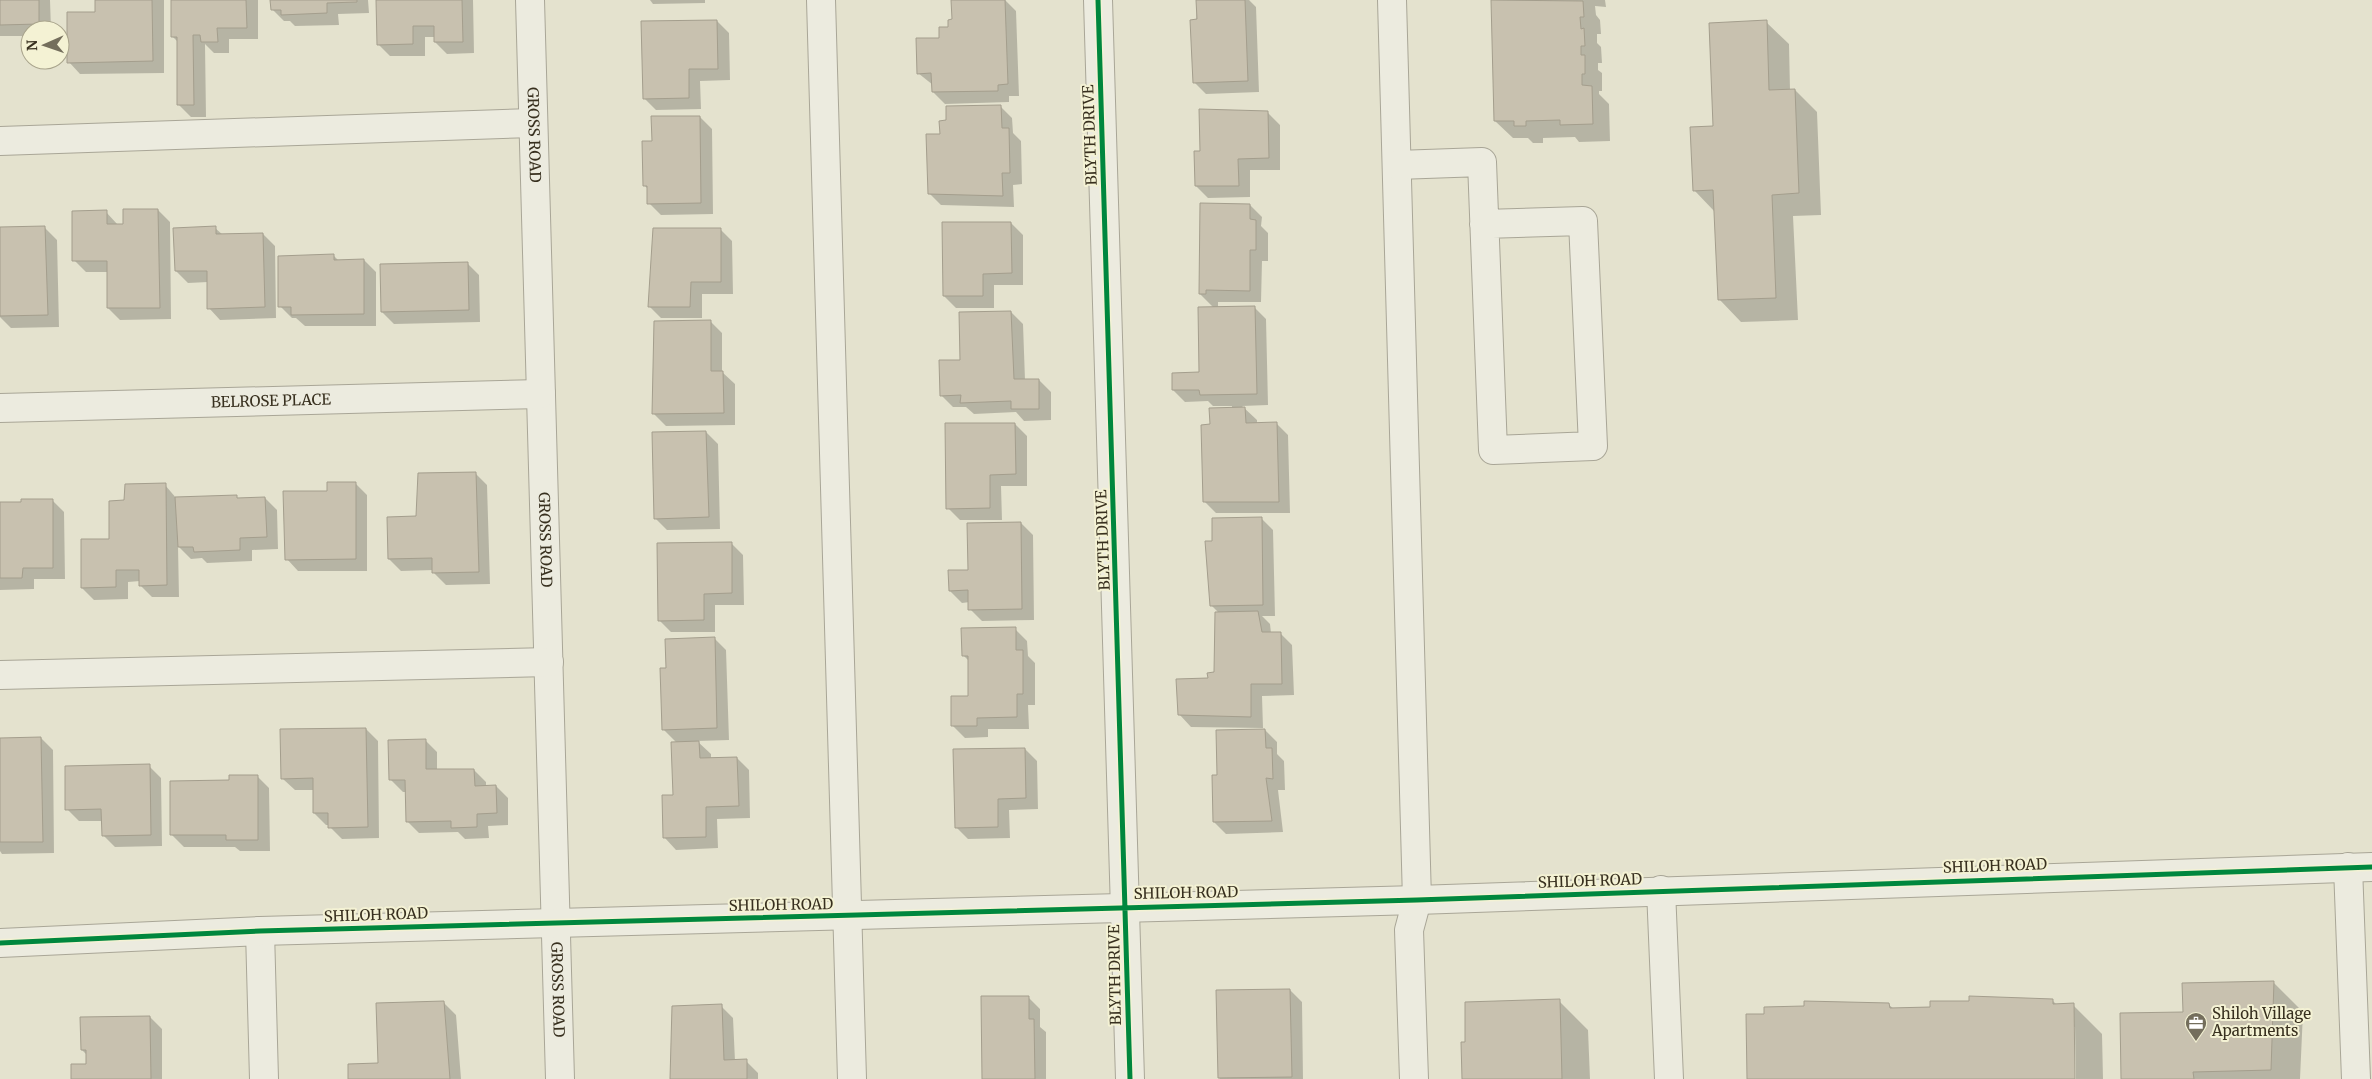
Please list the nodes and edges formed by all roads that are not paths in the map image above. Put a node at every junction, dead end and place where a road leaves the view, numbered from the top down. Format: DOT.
graph roads {
  1 [pos="530,0"];
  2 [pos="821,0"];
  3 [pos="1098,0"];
  4 [pos="1392,0"];
  5 [pos="533,122"];
  6 [pos="0,141"];
  7 [pos="1397,165"];
  8 [pos="1484,224"];
  9 [pos="541,394"];
  10 [pos="0,408"];
  11 [pos="549,662"];
  12 [pos="0,675"];
  13 [pos="2360,867"];
  14 [pos="1661,890"];
  15 [pos="1417,900"];
  16 [pos="1125,907"];
  17 [pos="847,915"];
  18 [pos="556,923"];
  19 [pos="260,931"];
  20 [pos="0,942"];
  21 [pos="264,1079"];
  22 [pos="560,1079"];
  23 [pos="852,1079"];
  24 [pos="1130,1079"];
  25 [pos="1414,1079"];
  26 [pos="1669,1079"];
  27 [pos="2356,1079"];
  1 -- 5 [label="street, GROSS ROAD"];
  2 -- 17 [label="street"];
  3 -- 16 [label="street, BLYTH DRIVE"];
  4 -- 7 [label="street"];
  5 -- 6 [label="street"];
  5 -- 9 [label="street, GROSS ROAD"];
  7 -- 8 [label="street"];
  7 -- 15 [label="street"];
  8 -- 8 [label="street"];
  9 -- 10 [label="street, BELROSE PLACE"];
  9 -- 11 [label="street, GROSS ROAD"];
  11 -- 12 [label="street"];
  11 -- 18 [label="street, GROSS ROAD"];
  13 -- 14 [label="street, SHILOH ROAD"];
  13 -- 27 [label="street"];
  14 -- 15 [label="street, SHILOH ROAD"];
  14 -- 26 [label="street"];
  15 -- 16 [label="street, SHILOH ROAD"];
  15 -- 25 [label="street"];
  16 -- 17 [label="street, SHILOH ROAD"];
  16 -- 24 [label="street, BLYTH DRIVE"];
  17 -- 18 [label="street, SHILOH ROAD"];
  17 -- 23 [label="street"];
  18 -- 19 [label="street, SHILOH ROAD"];
  18 -- 22 [label="street, GROSS ROAD"];
  19 -- 20 [label="street, SHILOH ROAD"];
  19 -- 21 [label="street"];
}
